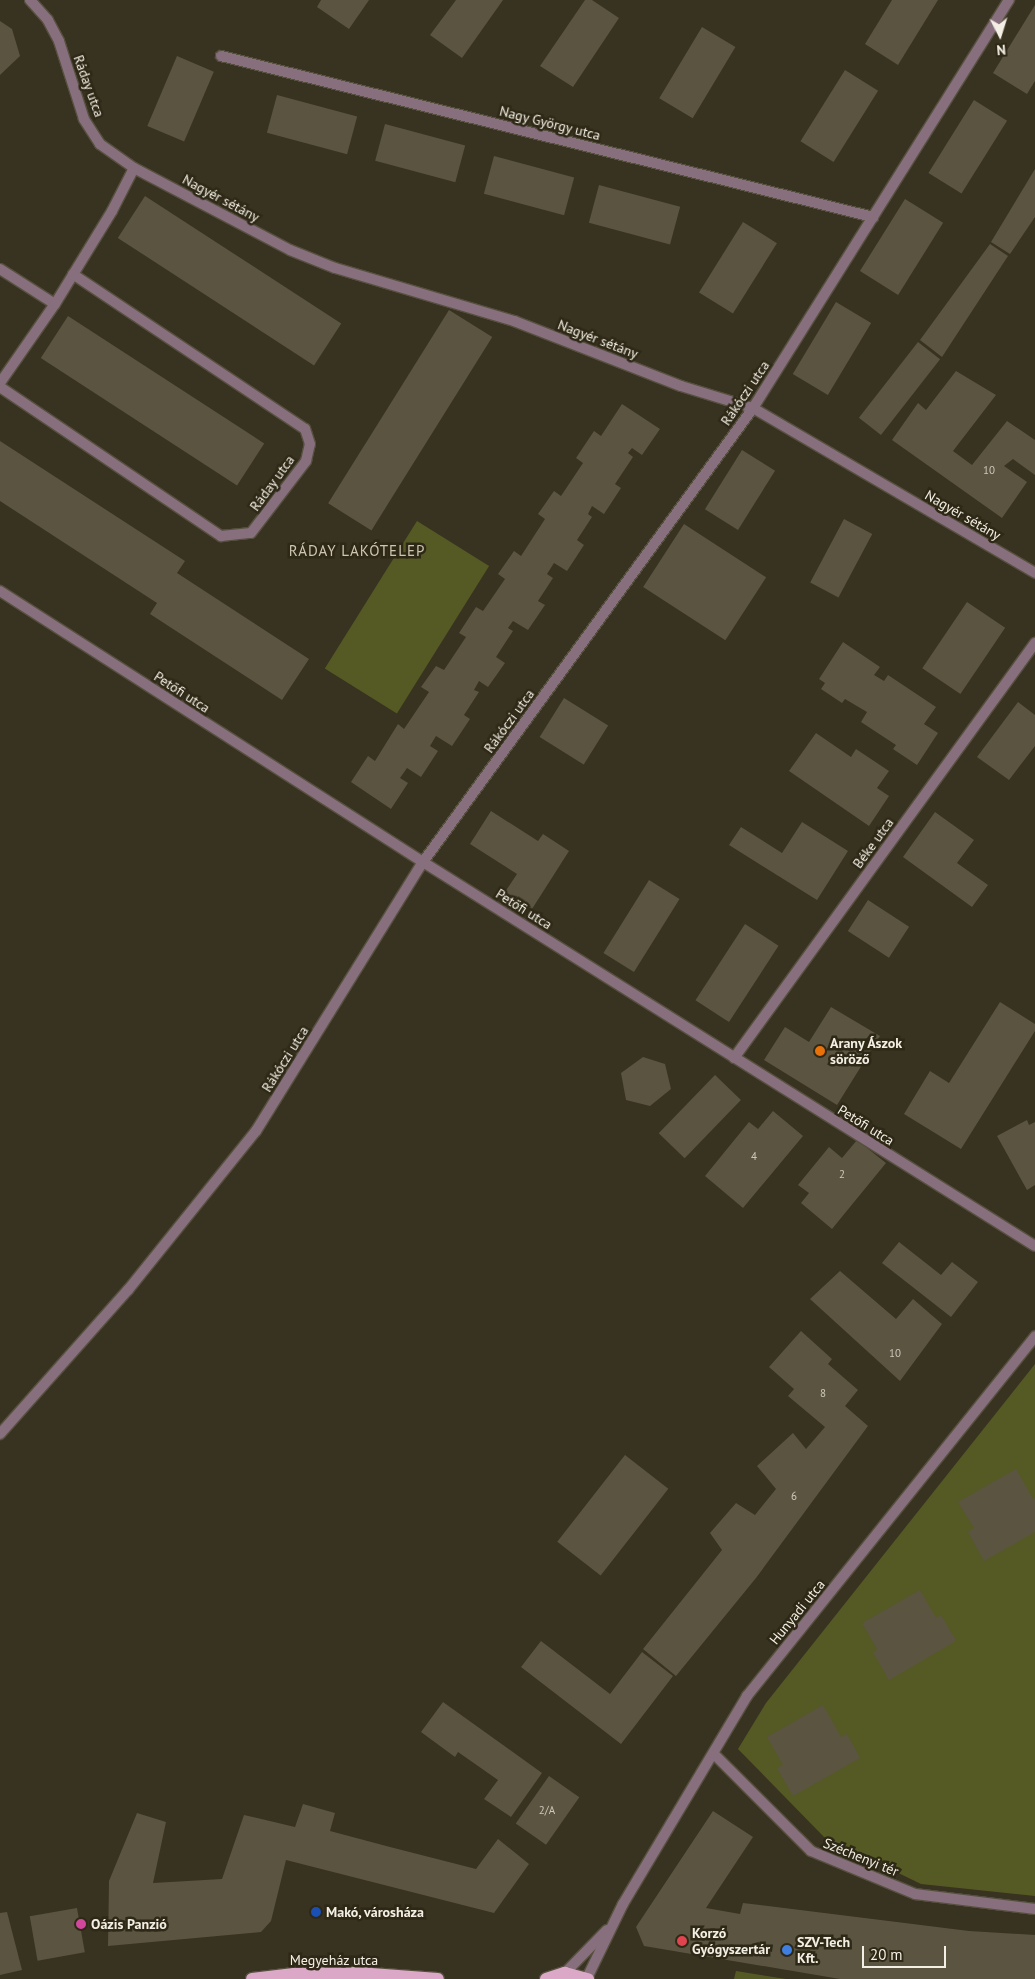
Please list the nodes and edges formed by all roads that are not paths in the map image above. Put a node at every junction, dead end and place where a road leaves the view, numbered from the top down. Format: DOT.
graph roads {
  1 [pos="30,0"];
  2 [pos="1009,0"];
  3 [pos="221,56"];
  4 [pos="134,168"];
  5 [pos="873,217"];
  6 [pos="0,269"];
  7 [pos="73,274"];
  8 [pos="55,304"];
  9 [pos="0,383"];
  10 [pos="0,387"];
  11 [pos="753,408"];
  12 [pos="1035,573"];
  13 [pos="0,591"];
  14 [pos="1035,643"];
  15 [pos="423,862"];
  16 [pos="734,1058"];
  17 [pos="1035,1246"];
  18 [pos="1035,1336"];
  19 [pos="0,1434"];
  20 [pos="714,1754"];
  21 [pos="1035,1909"];
  22 [pos="612,1926"];
  23 [pos="565,1973"];
  24 [pos="418,1978"];
  25 [pos="588,1978"];
  26 [pos="252,1979"];
  27 [pos="438,1979"];
  28 [pos="546,1979"];
  1 -- 4 [label="street, Ráday utca"];
  2 -- 5 [label="street, Rákóczi utca"];
  3 -- 5 [label="street, Nagy György utca"];
  4 -- 7 [label="street"];
  4 -- 11 [label="street, Nagyér sétány"];
  5 -- 11 [label="street, Rákóczi utca"];
  6 -- 8 [label="street"];
  7 -- 8 [label="street"];
  7 -- 10 [label="street, Ráday utca"];
  8 -- 9 [label="street"];
  11 -- 12 [label="street, Nagyér sétány"];
  11 -- 15 [label="street, Rákóczi utca"];
  13 -- 15 [label="street, Petőfi utca"];
  14 -- 16 [label="street, Béke utca"];
  15 -- 16 [label="street, Petőfi utca"];
  15 -- 19 [label="street, Rákóczi utca"];
  16 -- 17 [label="street, Petőfi utca"];
  18 -- 20 [label="street, Hunyadi utca"];
  20 -- 21 [label="street, Széchenyi tér"];
  20 -- 22 [label="street, Hunyadi utca"];
  22 -- 23 [label="street, Hunyadi utca"];
  22 -- 25 [label="street, Hunyadi utca"];
  23 -- 25 [label="main road"];
  23 -- 28 [label="main road"];
  24 -- 26 [label="main road, Megyeház utca"];
  24 -- 27 [label="main road, Megyeház utca"];
}
